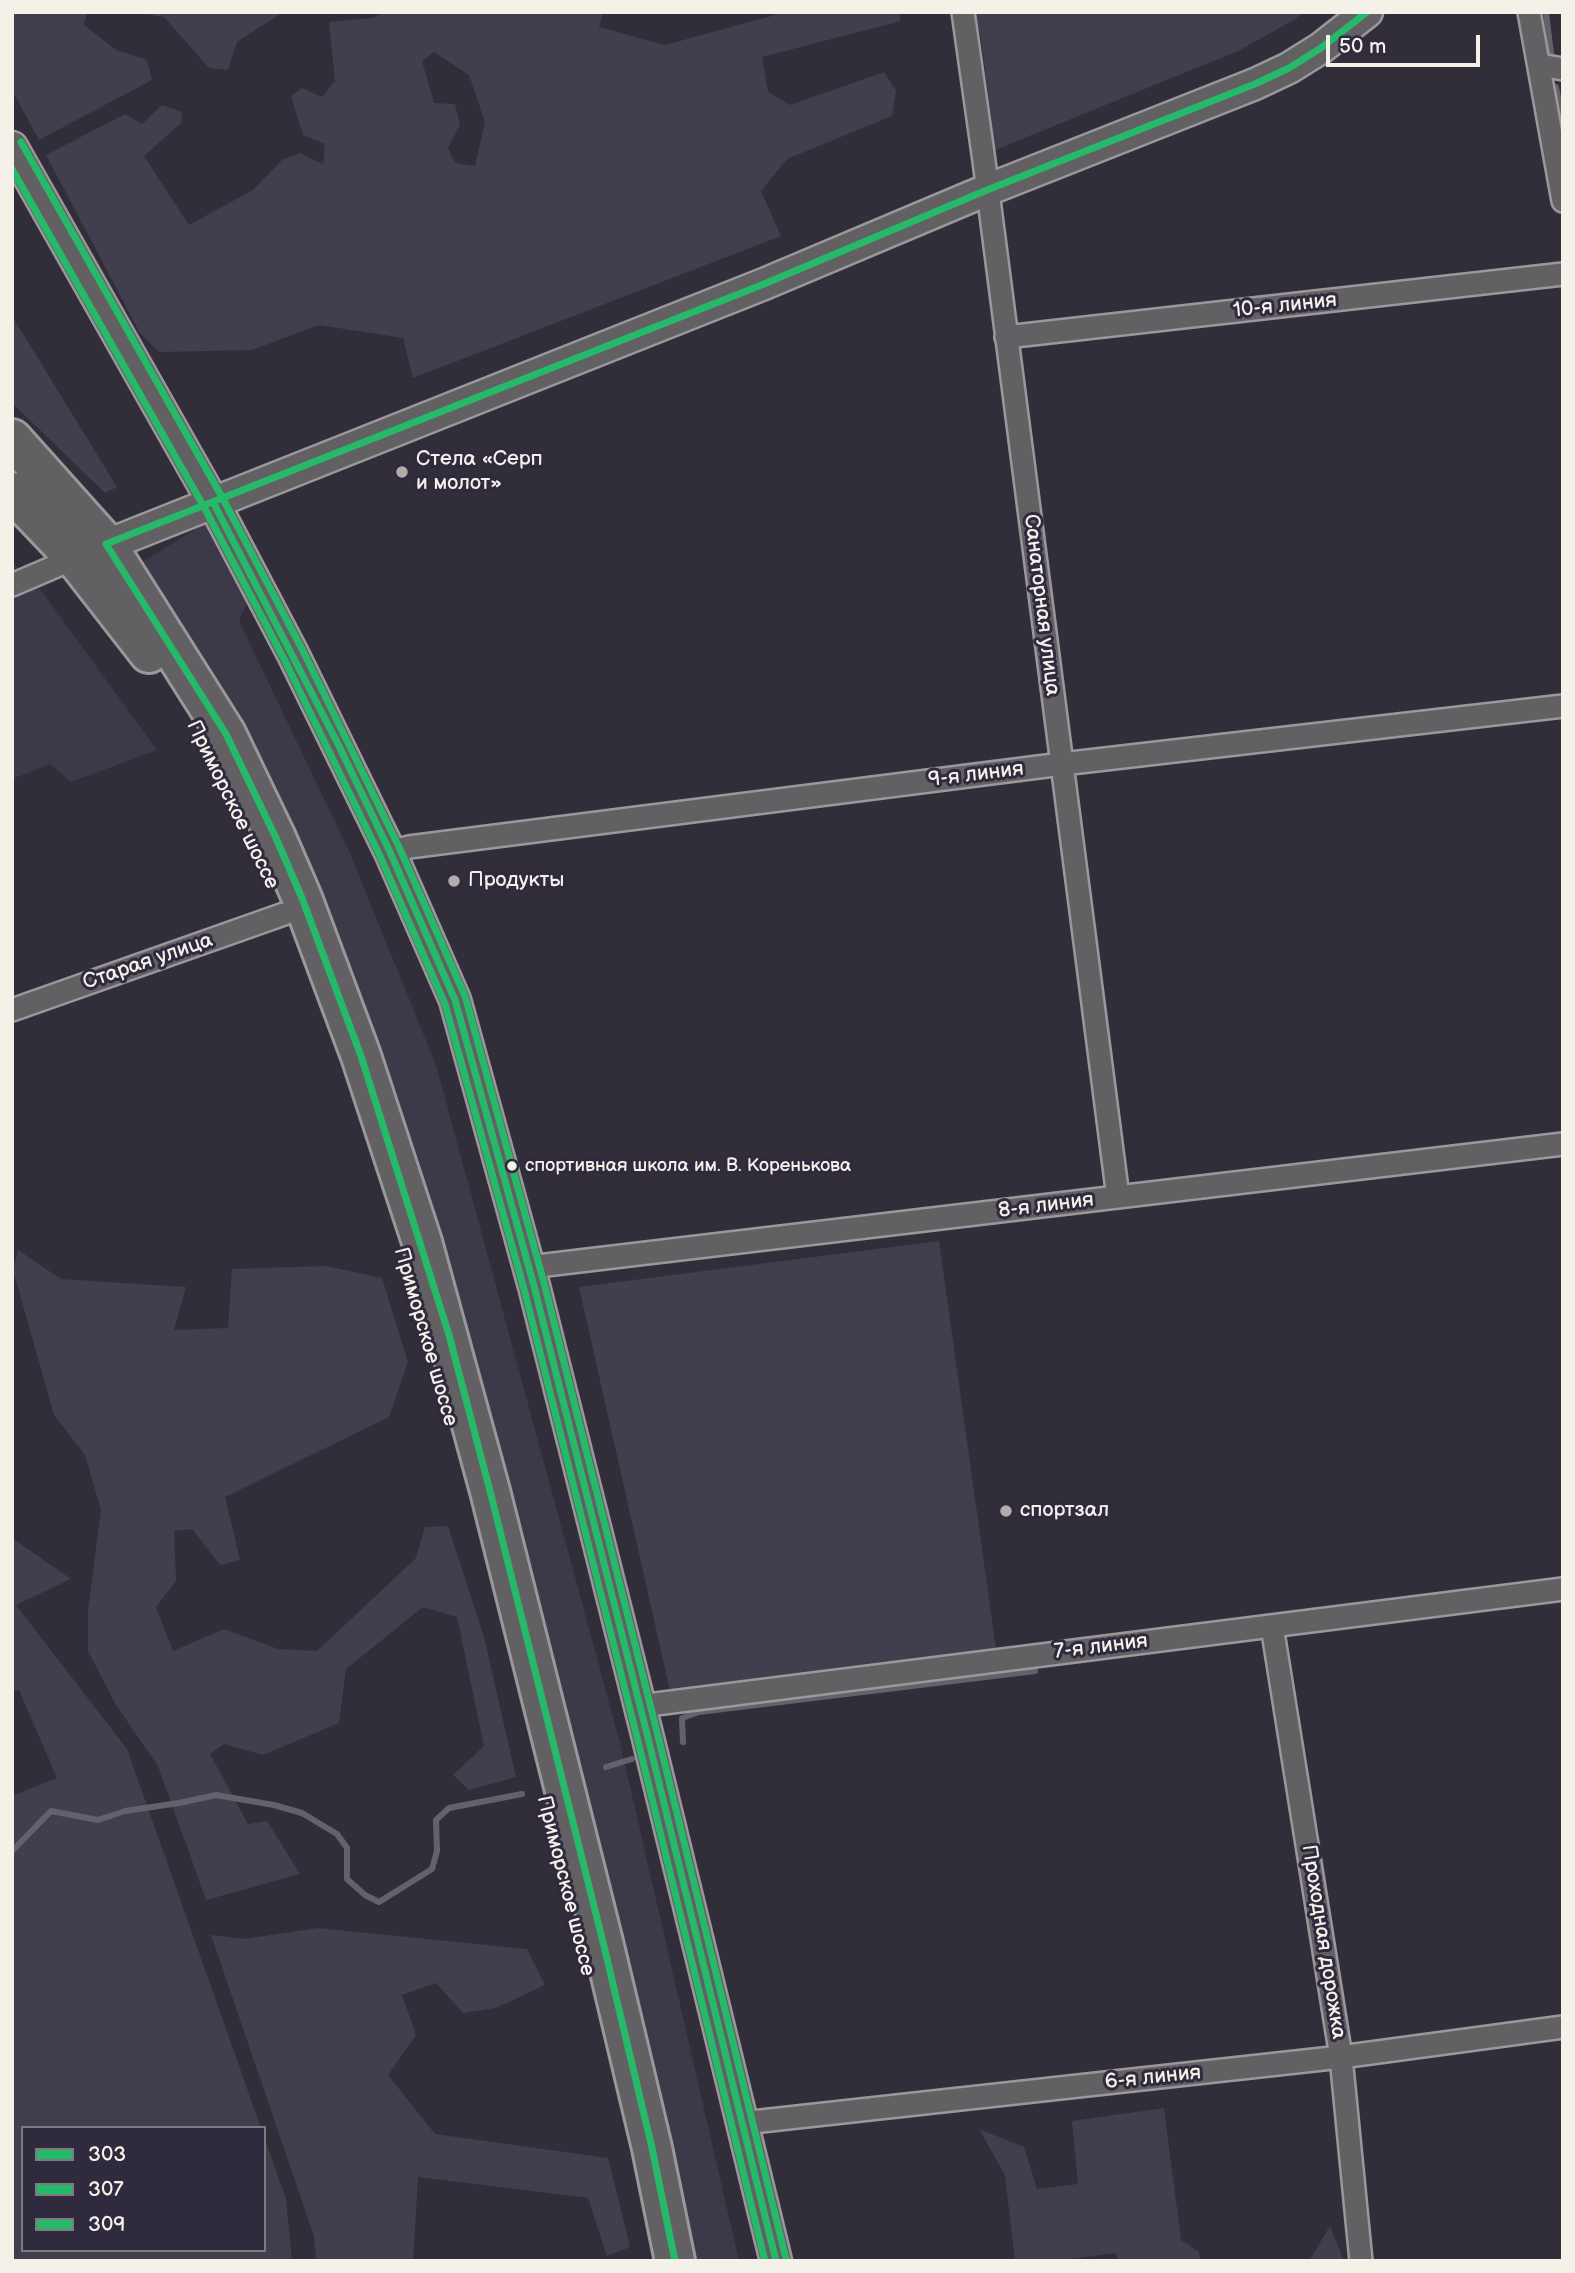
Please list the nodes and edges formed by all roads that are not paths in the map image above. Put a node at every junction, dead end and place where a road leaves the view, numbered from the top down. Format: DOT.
graph roads {
  1 [pos="963,12"];
  2 [pos="1367,12"];
  3 [pos="1529,12"];
  4 [pos="1540,65"];
  5 [pos="1563,69"];
  6 [pos="12,147"];
  7 [pos="987,190"];
  8 [pos="1563,201"];
  9 [pos="1563,274"];
  10 [pos="1006,337"];
  11 [pos="12,439"];
  12 [pos="12,492"];
  13 [pos="213,502"];
  14 [pos="91,551"];
  15 [pos="12,585"];
  16 [pos="1563,706"];
  17 [pos="1062,764"];
  18 [pos="390,852"];
  19 [pos="284,914"];
  20 [pos="12,1010"];
  21 [pos="1563,1144"];
  22 [pos="1118,1197"];
  23 [pos="529,1267"];
  24 [pos="1563,1589"];
  25 [pos="1272,1626"];
  26 [pos="640,1706"];
  27 [pos="1563,2027"];
  28 [pos="1341,2057"];
  29 [pos="743,2123"];
  30 [pos="654,2261"];
  31 [pos="675,2261"];
  32 [pos="776,2261"];
  33 [pos="1361,2261"];
  1 -- 7 [label="street, Санаторная улица"];
  2 -- 7 [label="street"];
  3 -- 4 [label="street"];
  4 -- 5 [label="street"];
  4 -- 8 [label="street"];
  6 -- 13 [label="street"];
  7 -- 10 [label="street, Санаторная улица"];
  7 -- 13 [label="street"];
  9 -- 10 [label="street, 10-я линия"];
  10 -- 17 [label="street, Санаторная улица"];
  11 -- 14 [label="highway, Приморское шоссе"];
  12 -- 14 [label="highway, Приморское шоссе"];
  13 -- 14 [label="street"];
  13 -- 18 [label="street"];
  14 -- 15 [label="street"];
  14 -- 19 [label="highway, Приморское шоссе"];
  14 -- 31 [label="highway, Приморское шоссе"];
  16 -- 17 [label="street, 9-я линия"];
  17 -- 18 [label="street, 9-я линия"];
  17 -- 22 [label="street, Санаторная улица"];
  18 -- 23 [label="street"];
  19 -- 20 [label="street, Старая улица"];
  19 -- 30 [label="highway, Приморское шоссе"];
  21 -- 22 [label="street, 8-я линия"];
  22 -- 23 [label="street, 8-я линия"];
  23 -- 26 [label="street"];
  24 -- 25 [label="street, 7-я линия"];
  25 -- 26 [label="street, 7-я линия"];
  25 -- 28 [label="street, Проходная дорожка"];
  26 -- 29 [label="street"];
  27 -- 28 [label="street, 6-я линия"];
  28 -- 29 [label="street, 6-я линия"];
  28 -- 33 [label="street, Проходная дорожка"];
  29 -- 32 [label="street"];
}
